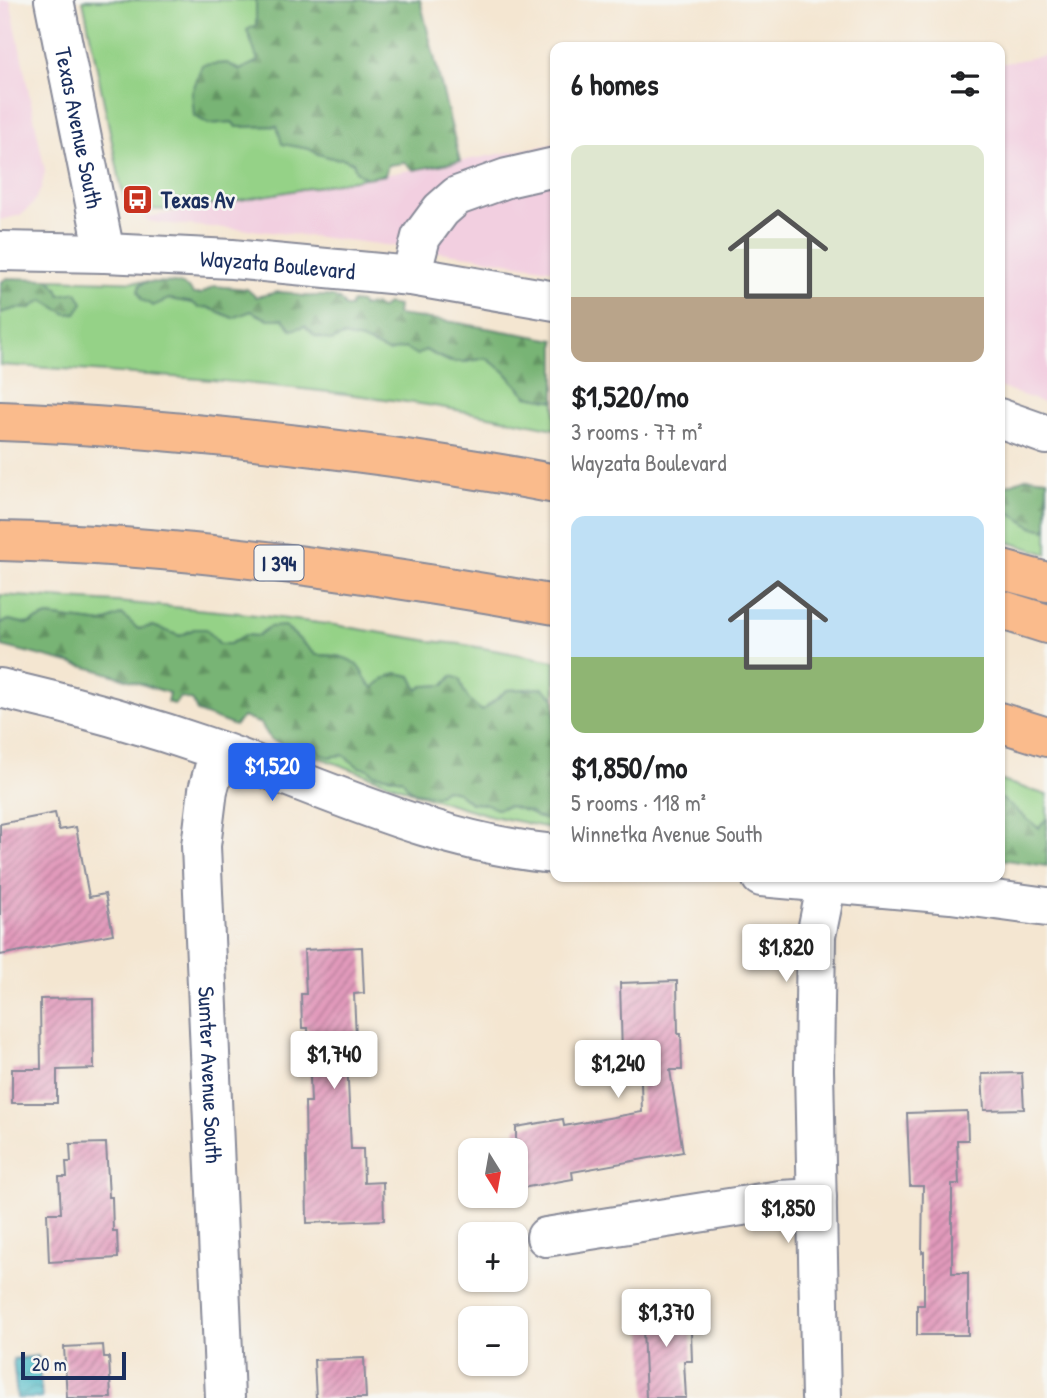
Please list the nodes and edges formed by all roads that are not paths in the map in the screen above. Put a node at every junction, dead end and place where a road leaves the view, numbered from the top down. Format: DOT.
graph roads {
  1 [pos="54,0"];
  2 [pos="550,168"];
  3 [pos="0,251"];
  4 [pos="105,253"];
  5 [pos="411,276"];
  6 [pos="550,300"];
  7 [pos="1005,420"];
  8 [pos="0,421"];
  9 [pos="1047,435"];
  10 [pos="550,483"];
  11 [pos="0,541"];
  12 [pos="1005,571"];
  13 [pos="1047,582"];
  14 [pos="550,605"];
  15 [pos="1005,611"];
  16 [pos="1047,624"];
  17 [pos="0,688"];
  18 [pos="1005,724"];
  19 [pos="1047,737"];
  20 [pos="219,751"];
  21 [pos="550,854"];
  22 [pos="827,882"];
  23 [pos="845,882"];
  24 [pos="1047,907"];
  25 [pos="817,1198"];
  26 [pos="545,1237"];
  27 [pos="225,1398"];
  28 [pos="821,1398"];
  1 -- 4 [label="street, Texas Avenue South"];
  2 -- 5 [label="street"];
  3 -- 4 [label="street, Wayzata Boulevard"];
  4 -- 5 [label="street, Wayzata Boulevard"];
  5 -- 6 [label="street, Wayzata Boulevard"];
  7 -- 9 [label="street"];
  8 -- 10 [label="highway"];
  11 -- 14 [label="highway, I 394"];
  12 -- 13 [label="highway"];
  15 -- 16 [label="highway"];
  17 -- 20 [label="street"];
  18 -- 19 [label="highway"];
  20 -- 21 [label="street"];
  20 -- 27 [label="street, Sumter Avenue South"];
  22 -- 25 [label="street"];
  23 -- 24 [label="street"];
  25 -- 26 [label="street"];
  25 -- 28 [label="street"];
}
